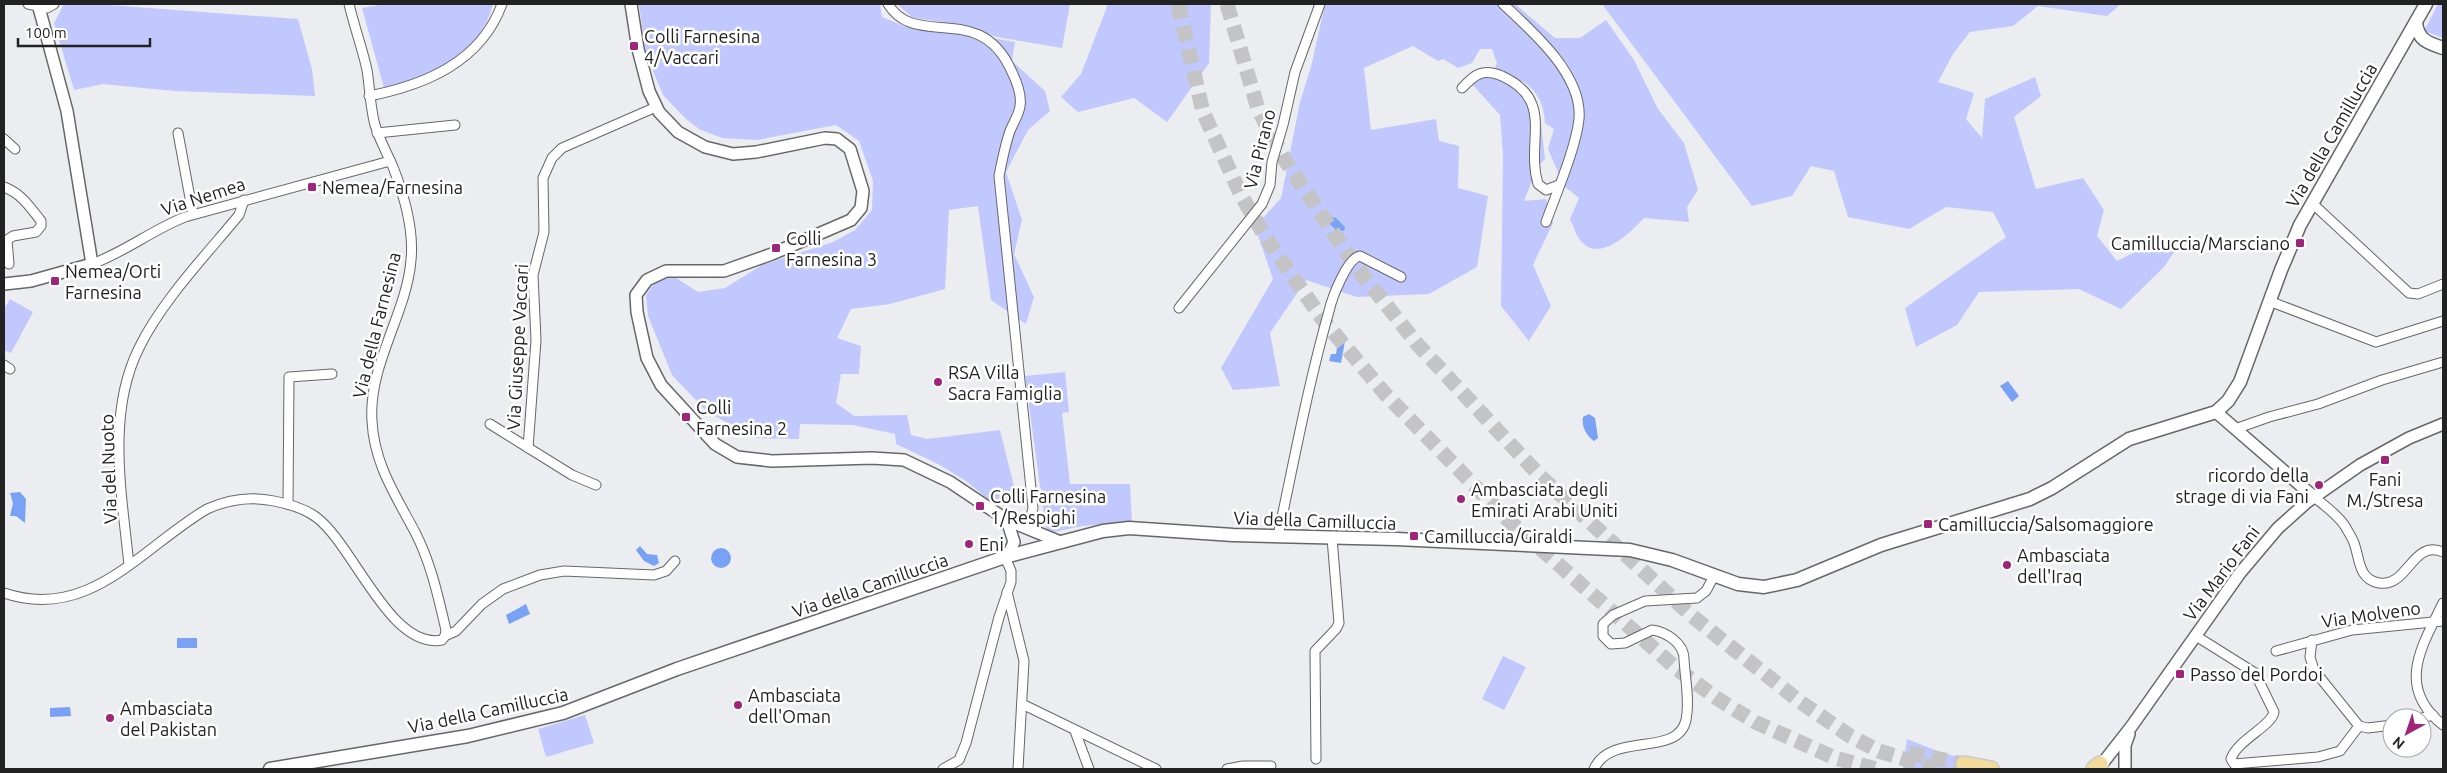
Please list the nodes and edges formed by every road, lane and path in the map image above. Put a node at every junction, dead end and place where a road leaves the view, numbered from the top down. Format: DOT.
graph roads {
  1 [pos="54,4"];
  2 [pos="348,4"];
  3 [pos="502,4"];
  4 [pos="630,4"];
  5 [pos="888,4"];
  6 [pos="1320,4"];
  7 [pos="1503,4"];
  8 [pos="2426,4"];
  9 [pos="35,5"];
  10 [pos="2416,23"];
  11 [pos="2426,42"];
  12 [pos="2443,48"];
  13 [pos="2399,52"];
  14 [pos="1462,88"];
  15 [pos="369,96"];
  16 [pos="656,106"];
  17 [pos="456,125"];
  18 [pos="178,133"];
  19 [pos="378,133"];
  20 [pos="4,139"];
  21 [pos="15,149"];
  22 [pos="390,160"];
  23 [pos="1559,185"];
  24 [pos="4,187"];
  25 [pos="244,200"];
  26 [pos="2312,203"];
  27 [pos="193,214"];
  28 [pos="1546,222"];
  29 [pos="9,264"];
  30 [pos="92,264"];
  31 [pos="1401,277"];
  32 [pos="4,284"];
  33 [pos="2443,284"];
  34 [pos="2269,301"];
  35 [pos="1179,308"];
  36 [pos="2443,320"];
  37 [pos="2443,362"];
  38 [pos="332,374"];
  39 [pos="2216,412"];
  40 [pos="490,424"];
  41 [pos="2443,424"];
  42 [pos="2235,430"];
  43 [pos="528,448"];
  44 [pos="596,486"];
  45 [pos="2314,497"];
  46 [pos="288,504"];
  47 [pos="1007,520"];
  48 [pos="1024,525"];
  49 [pos="1278,536"];
  50 [pos="1332,538"];
  51 [pos="1058,541"];
  52 [pos="2443,552"];
  53 [pos="1006,556"];
  54 [pos="675,561"];
  55 [pos="129,565"];
  56 [pos="1714,576"];
  57 [pos="1007,592"];
  58 [pos="4,593"];
  59 [pos="2443,603"];
  60 [pos="2438,621"];
  61 [pos="445,636"];
  62 [pos="2196,636"];
  63 [pos="2312,640"];
  64 [pos="2276,650"];
  65 [pos="1022,704"];
  66 [pos="2433,715"];
  67 [pos="2443,724"];
  68 [pos="2359,726"];
  69 [pos="2382,726"];
  70 [pos="2131,728"];
  71 [pos="1075,731"];
  72 [pos="2110,752"];
  73 [pos="1316,759"];
  74 [pos="1964,764"];
  75 [pos="317,765"];
  76 [pos="2125,765"];
  77 [pos="1271,766"];
  78 [pos="2097,768"];
  79 [pos="270,769"];
  80 [pos="943,769"];
  81 [pos="1018,769"];
  82 [pos="1088,769"];
  83 [pos="1156,769"];
  84 [pos="1227,769"];
  85 [pos="1594,769"];
  86 [pos="1991,769"];
  1 -- 9 [label="street"];
  2 -- 15 [label="street"];
  3 -- 15 [label="street"];
  4 -- 16 [label="street"];
  5 -- 48 [label="street"];
  6 -- 35 [label="street, Via Pirano"];
  7 -- 23 [label="street"];
  8 -- 10 [label="main road, Via della Camilluccia"];
  9 -- 30 [label="street"];
  10 -- 11 [label="main road"];
  10 -- 13 [label="main road, Via della Camilluccia"];
  11 -- 12 [label="main road"];
  11 -- 13 [label="main road, Via della Camilluccia"];
  13 -- 26 [label="main road, Via della Camilluccia"];
  14 -- 23 [label="street"];
  15 -- 19 [label="street, Via della Farnesina"];
  16 -- 43 [label="street, Via Giuseppe Vaccari"];
  16 -- 47 [label="street"];
  17 -- 19 [label="street"];
  18 -- 27 [label="street"];
  19 -- 22 [label="street, Via della Farnesina"];
  20 -- 21 [label="street"];
  22 -- 25 [label="street, Via Nemea"];
  22 -- 61 [label="street, Via della Farnesina"];
  23 -- 28 [label="street"];
  24 -- 29 [label="street"];
  25 -- 27 [label="street, Via Nemea"];
  25 -- 55 [label="street, Via del Nuoto"];
  26 -- 33 [label="street"];
  26 -- 34 [label="main road, Via della Camilluccia"];
  27 -- 30 [label="street, Via Nemea"];
  30 -- 32 [label="street, Via Nemea"];
  31 -- 49 [label="street"];
  34 -- 36 [label="street"];
  34 -- 39 [label="main road, Via della Camilluccia"];
  37 -- 42 [label="street"];
  38 -- 46 [label="street"];
  39 -- 42 [label="street"];
  39 -- 56 [label="main road, Via della Camilluccia"];
  40 -- 43 [label="street"];
  41 -- 45 [label="street, Via Mario Fani"];
  42 -- 45 [label="street"];
  43 -- 44 [label="street"];
  45 -- 52 [label="street"];
  45 -- 62 [label="street, Via Mario Fani"];
  46 -- 55 [label="street"];
  46 -- 61 [label="street"];
  47 -- 48 [label="street"];
  47 -- 53 [label="street"];
  48 -- 51 [label="street"];
  49 -- 50 [label="main road, Via della Camilluccia"];
  49 -- 51 [label="main road, Via della Camilluccia"];
  50 -- 56 [label="main road, Via della Camilluccia"];
  50 -- 73 [label="street"];
  51 -- 53 [label="main road, Via della Camilluccia"];
  53 -- 57 [label="street"];
  53 -- 75 [label="main road, Via della Camilluccia"];
  54 -- 61 [label="street"];
  55 -- 58 [label="street"];
  56 -- 85 [label="street"];
  57 -- 65 [label="street"];
  57 -- 80 [label="street"];
  59 -- 60 [label="street"];
  60 -- 63 [label="street, Via Molveno"];
  60 -- 66 [label="street"];
  62 -- 68 [label="street"];
  62 -- 70 [label="street, Via Mario Fani"];
  63 -- 64 [label="street, Via Molveno"];
  63 -- 68 [label="street"];
  65 -- 71 [label="street"];
  65 -- 81 [label="street"];
  66 -- 67 [label="street"];
  68 -- 69 [label="street"];
  70 -- 72 [label="street"];
  70 -- 76 [label="street"];
  71 -- 82 [label="street"];
  71 -- 83 [label="street"];
  72 -- 76 [label="street"];
  72 -- 78 [label="street"];
  74 -- 86 [label="highway"];
  75 -- 79 [label="main road, Via della Camilluccia"];
  77 -- 84 [label="street"];
}
